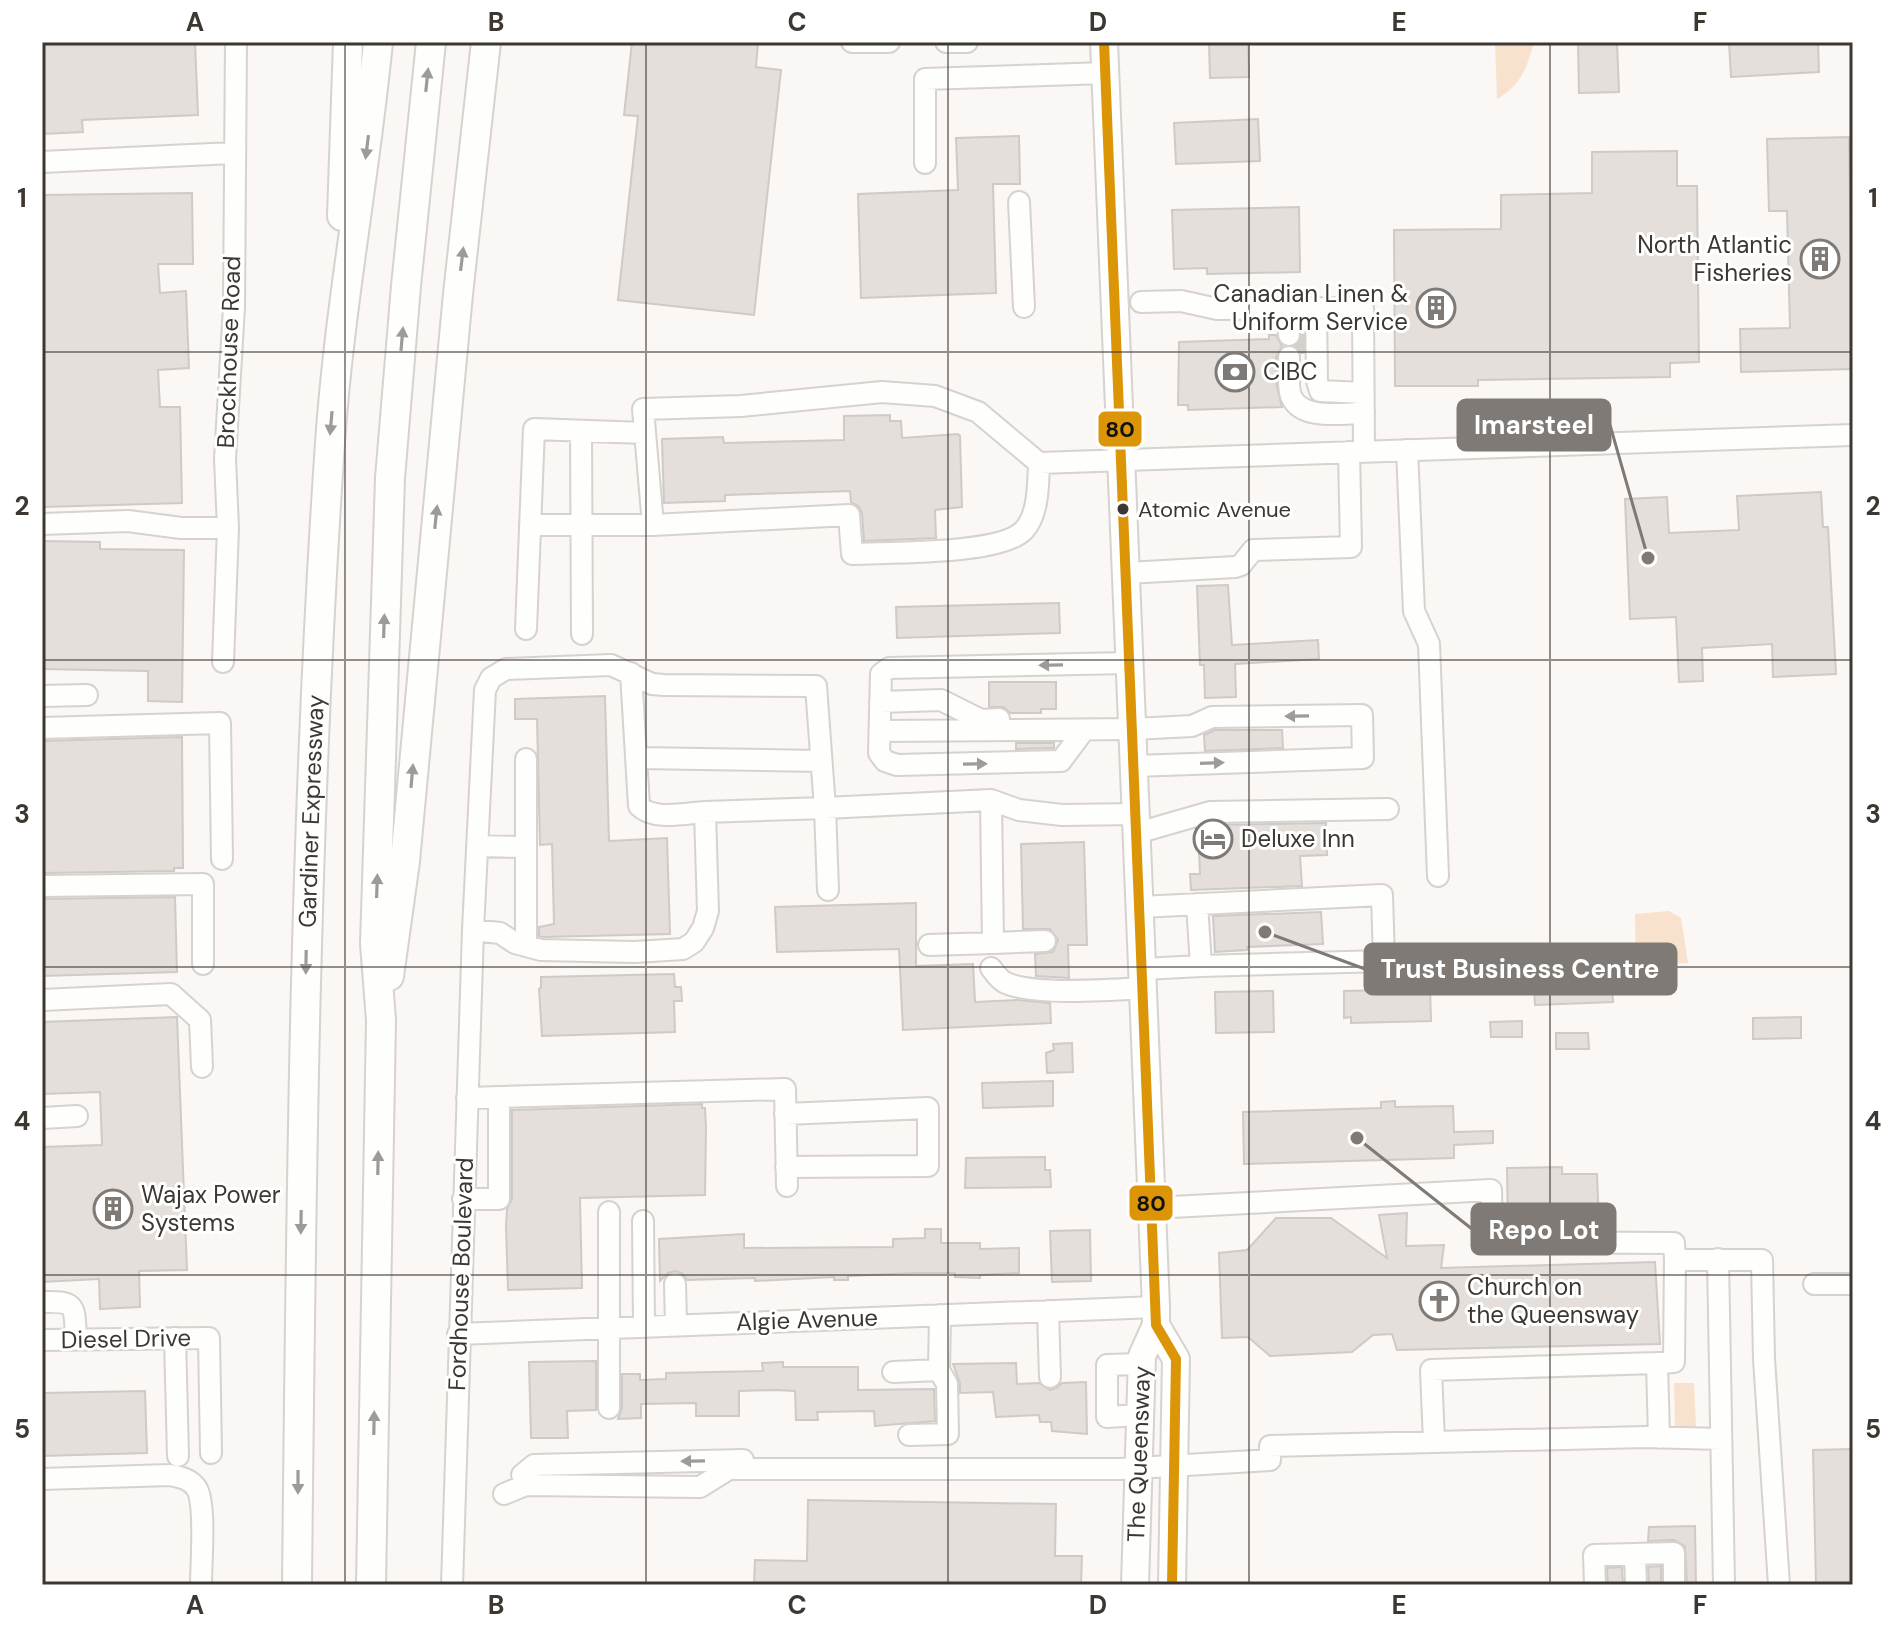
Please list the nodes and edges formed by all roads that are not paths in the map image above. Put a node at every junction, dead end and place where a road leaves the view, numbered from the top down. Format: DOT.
graph roads {
  1 [pos="236,42"];
  2 [pos="348,42"];
  3 [pos="378,42"];
  4 [pos="431,42"];
  5 [pos="486,42"];
  6 [pos="852,42"];
  7 [pos="889,42"];
  8 [pos="946,42"];
  9 [pos="967,42"];
  10 [pos="1104,42"];
  11 [pos="1106,73"];
  12 [pos="233,153"];
  13 [pos="42,162"];
  14 [pos="925,163"];
  15 [pos="1019,202"];
  16 [pos="1141,302"];
  17 [pos="1024,307"];
  18 [pos="1301,308"];
  19 [pos="1295,335"];
  20 [pos="338,345"];
  21 [pos="1295,356"];
  22 [pos="1320,391"];
  23 [pos="1364,403"];
  24 [pos="1316,412"];
  25 [pos="581,431"];
  26 [pos="645,433"];
  27 [pos="1853,435"];
  28 [pos="1407,450"];
  29 [pos="1356,451"];
  30 [pos="1123,459"];
  31 [pos="1039,463"];
  32 [pos="42,524"];
  33 [pos="530,525"];
  34 [pos="582,525"];
  35 [pos="653,525"];
  36 [pos="228,528"];
  37 [pos="1127,573"];
  38 [pos="526,629"];
  39 [pos="582,634"];
  40 [pos="223,662"];
  41 [pos="1129,663"];
  42 [pos="631,673"];
  43 [pos="87,695"];
  44 [pos="42,696"];
  45 [pos="880,702"];
  46 [pos="42,728"];
  47 [pos="1133,729"];
  48 [pos="1075,730"];
  49 [pos="880,731"];
  50 [pos="638,758"];
  51 [pos="526,759"];
  52 [pos="821,761"];
  53 [pos="1134,766"];
  54 [pos="991,800"];
  55 [pos="825,808"];
  56 [pos="1388,809"];
  57 [pos="705,812"];
  58 [pos="1137,823"];
  59 [pos="477,846"];
  60 [pos="526,847"];
  61 [pos="222,859"];
  62 [pos="1438,876"];
  63 [pos="42,886"];
  64 [pos="828,890"];
  65 [pos="1197,904"];
  66 [pos="1140,907"];
  67 [pos="473,930"];
  68 [pos="1045,941"];
  69 [pos="993,943"];
  70 [pos="929,945"];
  71 [pos="526,946"];
  72 [pos="203,964"];
  73 [pos="1201,966"];
  74 [pos="991,968"];
  75 [pos="1143,978"];
  76 [pos="42,1000"];
  77 [pos="381,1020"];
  78 [pos="202,1067"];
  79 [pos="499,1097"];
  80 [pos="467,1098"];
  81 [pos="785,1114"];
  82 [pos="77,1116"];
  83 [pos="42,1118"];
  84 [pos="463,1199"];
  85 [pos="1153,1208"];
  86 [pos="609,1212"];
  87 [pos="643,1221"];
  88 [pos="1718,1259"];
  89 [pos="1675,1260"];
  90 [pos="675,1284"];
  91 [pos="1814,1284"];
  92 [pos="1853,1284"];
  93 [pos="42,1302"];
  94 [pos="1048,1311"];
  95 [pos="940,1315"];
  96 [pos="1156,1316"];
  97 [pos="676,1325"];
  98 [pos="644,1326"];
  99 [pos="609,1328"];
  100 [pos="458,1334"];
  101 [pos="175,1338"];
  102 [pos="76,1339"];
  103 [pos="42,1340"];
  104 [pos="1657,1363"];
  105 [pos="1142,1364"];
  106 [pos="939,1370"];
  107 [pos="893,1372"];
  108 [pos="1050,1377"];
  109 [pos="609,1408"];
  110 [pos="1141,1415"];
  111 [pos="909,1435"];
  112 [pos="1659,1438"];
  113 [pos="1721,1439"];
  114 [pos="1434,1442"];
  115 [pos="211,1453"];
  116 [pos="178,1456"];
  117 [pos="1175,1466"];
  118 [pos="1138,1468"];
  119 [pos="774,1469"];
  120 [pos="522,1475"];
  121 [pos="42,1479"];
  122 [pos="504,1494"];
  123 [pos="1635,1554"];
  124 [pos="201,1585"];
  125 [pos="297,1585"];
  126 [pos="371,1585"];
  127 [pos="452,1585"];
  128 [pos="1135,1585"];
  129 [pos="1172,1585"];
  130 [pos="1595,1585"];
  131 [pos="1636,1585"];
  132 [pos="1674,1585"];
  133 [pos="1724,1585"];
  134 [pos="1779,1585"];
  1 -- 12 [label="street, Brockhouse Road"];
  2 -- 20 [label="highway"];
  3 -- 20 [label="highway, Gardiner Expressway, one-way"];
  77 -- 4 [label="highway, one-way"];
  77 -- 5 [label="highway, one-way"];
  6 -- 7 [label="street"];
  8 -- 9 [label="street"];
  10 -- 11 [label="main road, The Queensway"];
  11 -- 14 [label="street"];
  11 -- 30 [label="main road, The Queensway"];
  12 -- 13 [label="street"];
  12 -- 36 [label="street, Brockhouse Road"];
  15 -- 17 [label="street"];
  16 -- 18 [label="street"];
  18 -- 19 [label="street"];
  18 -- 22 [label="street"];
  18 -- 23 [label="street"];
  20 -- 125 [label="highway, Gardiner Expressway, one-way"];
  21 -- 24 [label="street"];
  22 -- 23 [label="street"];
  22 -- 24 [label="street"];
  23 -- 24 [label="street"];
  23 -- 29 [label="street"];
  25 -- 26 [label="street"];
  25 -- 33 [label="street"];
  25 -- 34 [label="street"];
  26 -- 31 [label="street"];
  26 -- 35 [label="street"];
  27 -- 28 [label="street"];
  28 -- 29 [label="street"];
  28 -- 62 [label="street"];
  29 -- 30 [label="street"];
  29 -- 37 [label="street"];
  30 -- 31 [label="street"];
  30 -- 37 [label="main road, The Queensway"];
  31 -- 35 [label="street"];
  32 -- 36 [label="street"];
  33 -- 34 [label="street"];
  33 -- 38 [label="street"];
  34 -- 35 [label="street"];
  34 -- 39 [label="street"];
  36 -- 40 [label="street, Brockhouse Road"];
  37 -- 41 [label="main road, The Queensway"];
  41 -- 45 [label="street, one-way"];
  41 -- 47 [label="main road, The Queensway"];
  42 -- 50 [label="street"];
  42 -- 52 [label="street"];
  42 -- 59 [label="street, Fordhouse Boulevard"];
  43 -- 44 [label="street"];
  45 -- 48 [label="street"];
  45 -- 49 [label="street"];
  46 -- 61 [label="street"];
  47 -- 48 [label="street"];
  47 -- 53 [label="main road, The Queensway"];
  53 -- 47 [label="street, one-way"];
  48 -- 49 [label="street"];
  49 -- 48 [label="street, one-way"];
  50 -- 52 [label="street"];
  50 -- 57 [label="street"];
  51 -- 60 [label="street"];
  52 -- 55 [label="street"];
  53 -- 58 [label="main road, The Queensway"];
  54 -- 55 [label="street"];
  54 -- 58 [label="street"];
  54 -- 69 [label="street"];
  55 -- 57 [label="street"];
  55 -- 64 [label="street"];
  56 -- 58 [label="street"];
  57 -- 71 [label="street"];
  58 -- 66 [label="main road, The Queensway"];
  59 -- 60 [label="street"];
  59 -- 67 [label="street, Fordhouse Boulevard"];
  60 -- 71 [label="street"];
  63 -- 72 [label="street"];
  65 -- 66 [label="street"];
  65 -- 73 [label="street"];
  65 -- 73 [label="street"];
  66 -- 75 [label="main road, The Queensway"];
  67 -- 71 [label="street"];
  67 -- 80 [label="street, Fordhouse Boulevard"];
  68 -- 69 [label="street"];
  69 -- 70 [label="street"];
  73 -- 75 [label="street"];
  74 -- 75 [label="street"];
  75 -- 85 [label="main road, The Queensway"];
  76 -- 78 [label="street"];
  126 -- 77 [label="highway, one-way"];
  79 -- 80 [label="street"];
  79 -- 81 [label="street"];
  79 -- 84 [label="street"];
  80 -- 84 [label="street, Fordhouse Boulevard"];
  81 -- 81 [label="street"];
  82 -- 83 [label="street"];
  84 -- 100 [label="street, Fordhouse Boulevard"];
  85 -- 89 [label="street"];
  85 -- 96 [label="main road, The Queensway"];
  86 -- 99 [label="street"];
  87 -- 98 [label="street"];
  88 -- 89 [label="street"];
  88 -- 113 [label="street"];
  88 -- 134 [label="street"];
  89 -- 104 [label="street"];
  90 -- 97 [label="street"];
  91 -- 92 [label="street"];
  93 -- 102 [label="street"];
  94 -- 95 [label="street, Algie Avenue"];
  94 -- 96 [label="street, Algie Avenue"];
  94 -- 108 [label="street"];
  95 -- 97 [label="street, Algie Avenue"];
  95 -- 106 [label="street"];
  96 -- 105 [label="main road, The Queensway"];
  96 -- 117 [label="main road, The Queensway"];
  97 -- 98 [label="street, Algie Avenue"];
  98 -- 99 [label="street, Algie Avenue"];
  99 -- 100 [label="street, Algie Avenue"];
  99 -- 109 [label="street"];
  100 -- 127 [label="street, Fordhouse Boulevard"];
  101 -- 102 [label="street, Diesel Drive"];
  101 -- 115 [label="street, Diesel Drive"];
  101 -- 116 [label="street"];
  102 -- 103 [label="street, Diesel Drive"];
  104 -- 112 [label="street"];
  104 -- 114 [label="street"];
  105 -- 110 [label="main road, The Queensway"];
  105 -- 110 [label="street"];
  106 -- 107 [label="street"];
  106 -- 111 [label="street"];
  110 -- 118 [label="main road, The Queensway"];
  112 -- 113 [label="street"];
  112 -- 114 [label="street"];
  113 -- 133 [label="street"];
  114 -- 117 [label="street"];
  117 -- 118 [label="street"];
  117 -- 129 [label="main road, The Queensway"];
  118 -- 119 [label="street"];
  118 -- 128 [label="main road, The Queensway"];
  119 -- 120 [label="street, one-way"];
  119 -- 122 [label="street"];
  121 -- 124 [label="street"];
  123 -- 130 [label="street"];
  123 -- 131 [label="street"];
  123 -- 132 [label="street"];
}
